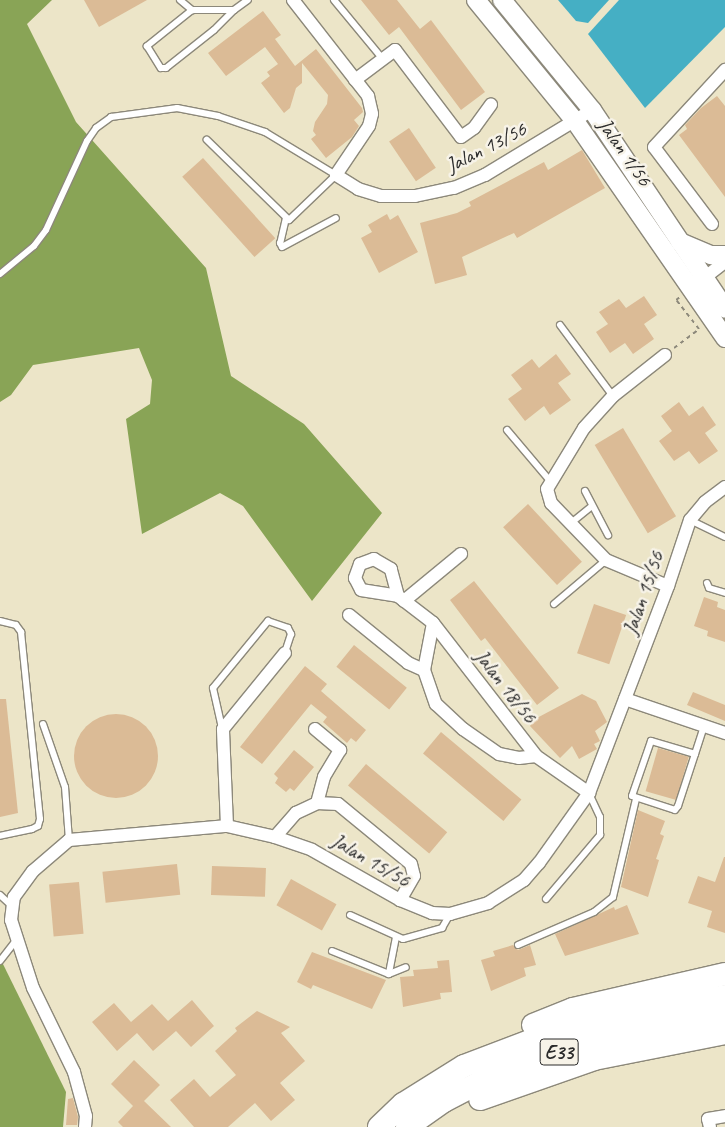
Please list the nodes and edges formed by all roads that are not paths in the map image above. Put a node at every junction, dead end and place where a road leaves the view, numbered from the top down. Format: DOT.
graph roads {
  1 [pos="180,0"];
  2 [pos="248,0"];
  3 [pos="294,0"];
  4 [pos="334,0"];
  5 [pos="476,0"];
  6 [pos="502,0"];
  7 [pos="192,10"];
  8 [pos="234,10"];
  9 [pos="382,58"];
  10 [pos="725,70"];
  11 [pos="355,80"];
  12 [pos="491,105"];
  13 [pos="592,110"];
  14 [pos="576,121"];
  15 [pos="207,140"];
  16 [pos="336,175"];
  17 [pos="286,218"];
  18 [pos="336,218"];
  19 [pos="712,224"];
  20 [pos="677,240"];
  21 [pos="725,255"];
  22 [pos="725,262"];
  23 [pos="0,274"];
  24 [pos="698,282"];
  25 [pos="725,309"];
  26 [pos="560,325"];
  27 [pos="725,338"];
  28 [pos="665,355"];
  29 [pos="612,396"];
  30 [pos="507,430"];
  31 [pos="551,482"];
  32 [pos="725,487"];
  33 [pos="585,491"];
  34 [pos="592,506"];
  35 [pos="690,520"];
  36 [pos="570,523"];
  37 [pos="608,535"];
  38 [pos="725,537"];
  39 [pos="462,554"];
  40 [pos="606,560"];
  41 [pos="707,583"];
  42 [pos="668,586"];
  43 [pos="725,592"];
  44 [pos="554,604"];
  45 [pos="349,615"];
  46 [pos="0,621"];
  47 [pos="433,623"];
  48 [pos="285,653"];
  49 [pos="424,670"];
  50 [pos="625,699"];
  51 [pos="43,724"];
  52 [pos="704,726"];
  53 [pos="223,729"];
  54 [pos="315,729"];
  55 [pos="725,733"];
  56 [pos="695,754"];
  57 [pos="536,756"];
  58 [pos="588,793"];
  59 [pos="636,799"];
  60 [pos="317,803"];
  61 [pos="227,826"];
  62 [pos="0,836"];
  63 [pos="275,837"];
  64 [pos="69,840"];
  65 [pos="0,895"];
  66 [pos="546,899"];
  67 [pos="400,900"];
  68 [pos="13,906"];
  69 [pos="450,914"];
  70 [pos="350,915"];
  71 [pos="396,937"];
  72 [pos="17,939"];
  73 [pos="518,946"];
  74 [pos="332,951"];
  75 [pos="0,961"];
  76 [pos="406,967"];
  77 [pos="389,974"];
  78 [pos="725,974"];
  79 [pos="725,996"];
  80 [pos="725,1015"];
  81 [pos="725,1033"];
  82 [pos="464,1066"];
  83 [pos="725,1116"];
  84 [pos="85,1127"];
  85 [pos="379,1127"];
  86 [pos="407,1127"];
  87 [pos="429,1127"];
  88 [pos="710,1127"];
  1 -- 7 [label="lane"];
  2 -- 8 [label="lane"];
  3 -- 11 [label="street"];
  4 -- 9 [label="lane"];
  5 -- 14 [label="main road, Jalan 1/56"];
  6 -- 13 [label="main road, Jalan 1/56"];
  7 -- 8 [label="lane"];
  7 -- 8 [label="lane"];
  9 -- 11 [label="street"];
  9 -- 12 [label="street"];
  10 -- 19 [label="street"];
  11 -- 16 [label="street"];
  13 -- 14 [label="street, Jalan 13/56"];
  13 -- 20 [label="main road, Jalan 1/56"];
  14 -- 16 [label="street, Jalan 13/56"];
  14 -- 24 [label="main road, Jalan 1/56"];
  15 -- 17 [label="lane"];
  16 -- 17 [label="lane"];
  16 -- 23 [label="lane"];
  17 -- 18 [label="lane"];
  20 -- 21 [label="main road"];
  20 -- 24 [label="main road, Jalan 1/56"];
  22 -- 24 [label="street"];
  24 -- 25 [label="main road, Jalan 1/56"];
  24 -- 27 [label="main road, Jalan 1/56"];
  26 -- 29 [label="lane"];
  28 -- 29 [label="street"];
  29 -- 31 [label="street"];
  30 -- 31 [label="lane"];
  31 -- 36 [label="street"];
  32 -- 35 [label="street, Jalan 15/56"];
  33 -- 34 [label="lane"];
  34 -- 36 [label="lane"];
  34 -- 37 [label="lane"];
  35 -- 38 [label="lane"];
  35 -- 42 [label="street, Jalan 15/56"];
  36 -- 40 [label="street"];
  39 -- 47 [label="street, Jalan 18/56"];
  40 -- 42 [label="street"];
  40 -- 44 [label="lane"];
  41 -- 43 [label="lane"];
  42 -- 50 [label="street, Jalan 15/56"];
  45 -- 49 [label="street"];
  46 -- 62 [label="lane"];
  47 -- 49 [label="street"];
  47 -- 57 [label="street, Jalan 18/56"];
  48 -- 53 [label="street"];
  48 -- 53 [label="lane"];
  49 -- 57 [label="street"];
  50 -- 52 [label="street"];
  50 -- 58 [label="street, Jalan 15/56"];
  51 -- 64 [label="lane"];
  52 -- 55 [label="street"];
  52 -- 56 [label="lane"];
  53 -- 61 [label="street"];
  54 -- 60 [label="street"];
  56 -- 59 [label="lane"];
  56 -- 59 [label="lane"];
  57 -- 58 [label="street, Jalan 18/56"];
  58 -- 66 [label="lane"];
  58 -- 69 [label="street, Jalan 15/56"];
  59 -- 73 [label="lane"];
  60 -- 63 [label="street"];
  60 -- 67 [label="street"];
  61 -- 63 [label="street, Jalan 15/56"];
  61 -- 64 [label="street, Jalan 15/56"];
  63 -- 67 [label="street, Jalan 15/56"];
  64 -- 68 [label="street"];
  65 -- 68 [label="lane"];
  67 -- 69 [label="street, Jalan 15/56"];
  68 -- 72 [label="street"];
  69 -- 71 [label="lane"];
  70 -- 71 [label="lane"];
  71 -- 77 [label="lane"];
  72 -- 75 [label="lane"];
  72 -- 84 [label="street"];
  74 -- 77 [label="lane"];
  76 -- 77 [label="lane"];
  78 -- 82 [label="highway"];
  79 -- 82 [label="highway, E33"];
  80 -- 86 [label="highway, E33"];
  81 -- 87 [label="highway"];
  82 -- 85 [label="highway, E33"];
  83 -- 88 [label="street"];
}
